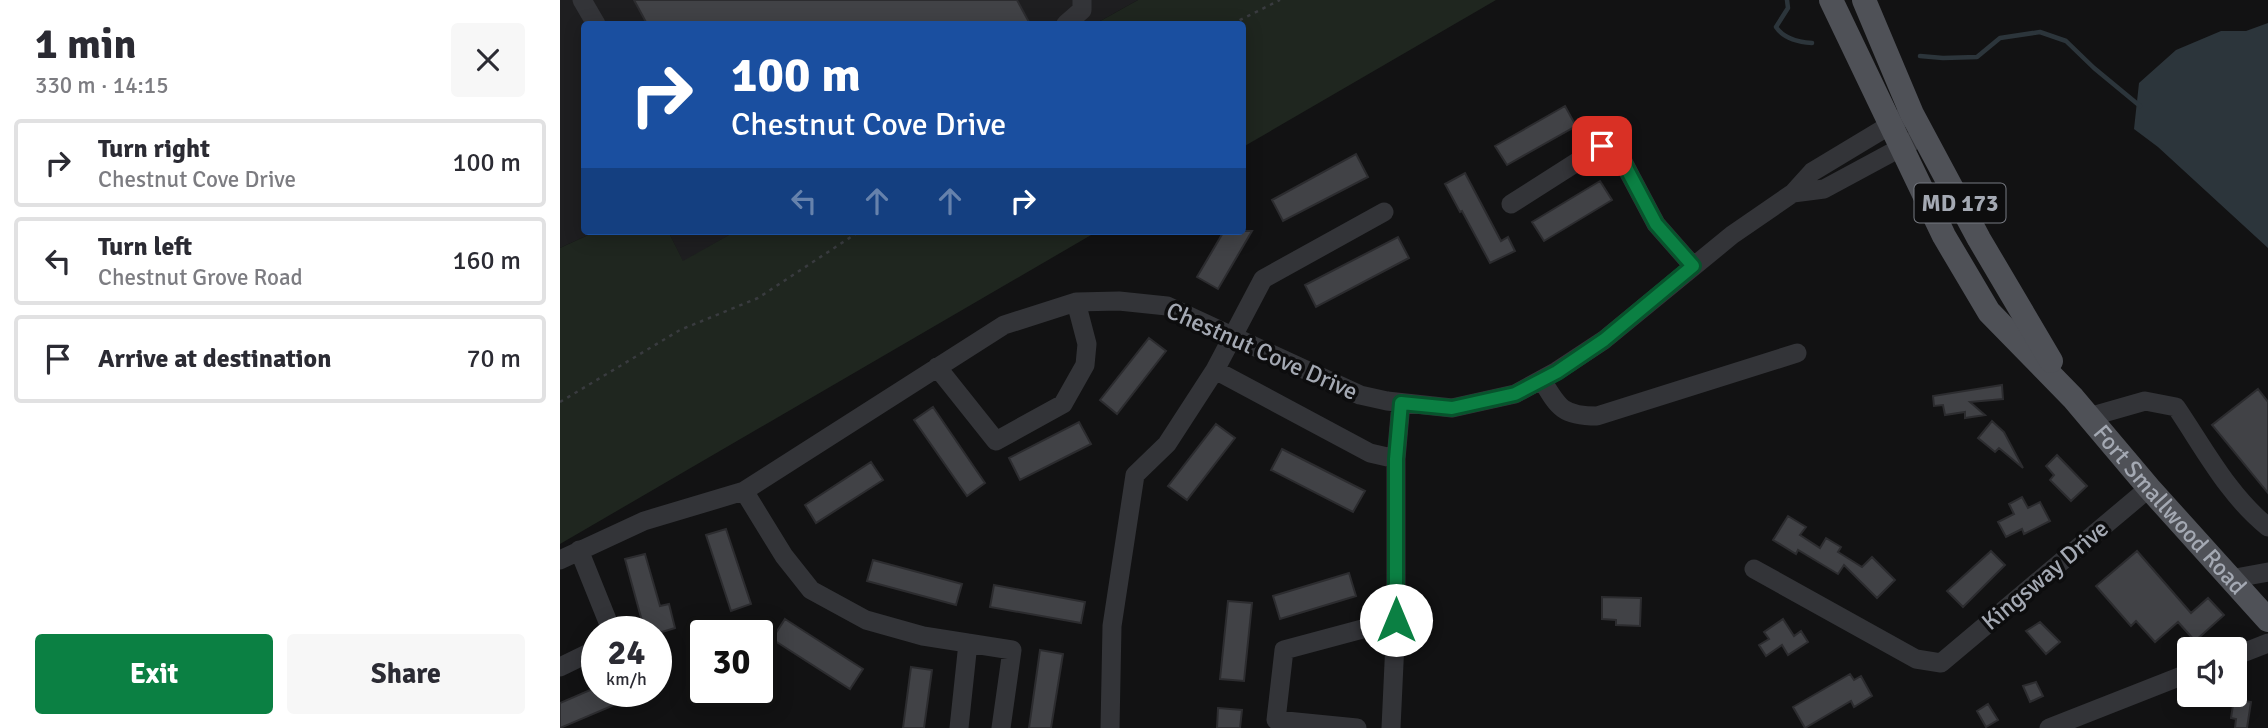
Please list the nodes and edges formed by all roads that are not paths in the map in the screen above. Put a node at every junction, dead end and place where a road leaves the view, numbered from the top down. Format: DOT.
graph roads {
  1 [pos="582,0"];
  2 [pos="1082,0"];
  3 [pos="1831,0"];
  4 [pos="1864,0"];
  5 [pos="594,21"];
  6 [pos="1069,21"];
  7 [pos="1912,114"];
  8 [pos="1890,124"];
  9 [pos="1924,135"];
  10 [pos="1902,147"];
  11 [pos="1793,193"];
  12 [pos="1511,204"];
  13 [pos="1384,212"];
  14 [pos="1693,266"];
  15 [pos="1076,302"];
  16 [pos="1234,335"];
  17 [pos="1797,353"];
  18 [pos="937,367"];
  19 [pos="1215,370"];
  20 [pos="1542,380"];
  21 [pos="1401,403"];
  22 [pos="2081,407"];
  23 [pos="1396,459"];
  24 [pos="2150,488"];
  25 [pos="744,491"];
  26 [pos="2268,527"];
  27 [pos="579,551"];
  28 [pos="560,560"];
  29 [pos="1754,569"];
  30 [pos="2268,572"];
  31 [pos="2230,579"];
  32 [pos="2263,609"];
  33 [pos="605,616"];
  34 [pos="1396,620"];
  35 [pos="968,643"];
  36 [pos="2268,643"];
  37 [pos="2247,651"];
  38 [pos="581,657"];
  39 [pos="560,667"];
  40 [pos="2177,679"];
  41 [pos="959,728"];
  42 [pos="1001,728"];
  43 [pos="1110,728"];
  44 [pos="1357,728"];
  45 [pos="1391,728"];
  46 [pos="2049,728"];
  1 -- 5 [label="street"];
  2 -- 6 [label="street"];
  3 -- 8 [label="main road, Fort Smallwood Road / MD 173"];
  4 -- 7 [label="main road, Fort Smallwood Road / MD 173"];
  7 -- 8 [label="street, Chestnut Cove Drive"];
  7 -- 9 [label="main road, Fort Smallwood Road / MD 173"];
  8 -- 10 [label="main road, Fort Smallwood Road / MD 173"];
  8 -- 11 [label="street, Chestnut Cove Drive"];
  9 -- 10 [label="street, Chestnut Cove Drive"];
  9 -- 22 [label="main road, Fort Smallwood Road / MD 173"];
  10 -- 11 [label="street, Chestnut Cove Drive"];
  10 -- 22 [label="main road, Fort Smallwood Road / MD 173"];
  11 -- 14 [label="street, Chestnut Cove Drive"];
  12 -- 14 [label="street"];
  13 -- 16 [label="street"];
  14 -- 20 [label="street, Chestnut Cove Drive"];
  15 -- 16 [label="street, Chestnut Cove Drive"];
  15 -- 18 [label="street, Chestnut Cove Drive"];
  15 -- 18 [label="street"];
  16 -- 19 [label="street"];
  16 -- 21 [label="street, Chestnut Cove Drive"];
  17 -- 20 [label="street"];
  18 -- 25 [label="street, Chestnut Cove Drive"];
  19 -- 23 [label="street"];
  19 -- 43 [label="street"];
  20 -- 21 [label="street, Chestnut Cove Drive"];
  21 -- 23 [label="street"];
  22 -- 24 [label="main road, Fort Smallwood Road / MD 173"];
  22 -- 26 [label="street"];
  23 -- 34 [label="street"];
  24 -- 29 [label="street, Kingsway Drive"];
  24 -- 31 [label="main road, Fort Smallwood Road / MD 173"];
  25 -- 27 [label="street, Chestnut Cove Drive"];
  25 -- 35 [label="street"];
  27 -- 28 [label="street, Chestnut Cove Drive"];
  27 -- 33 [label="street"];
  30 -- 31 [label="street"];
  31 -- 32 [label="main road, Fort Smallwood Road / MD 173"];
  34 -- 44 [label="street"];
  34 -- 45 [label="street"];
  35 -- 41 [label="street"];
  35 -- 42 [label="street"];
  36 -- 37 [label="street"];
  38 -- 39 [label="street"];
  40 -- 46 [label="street"];
}
